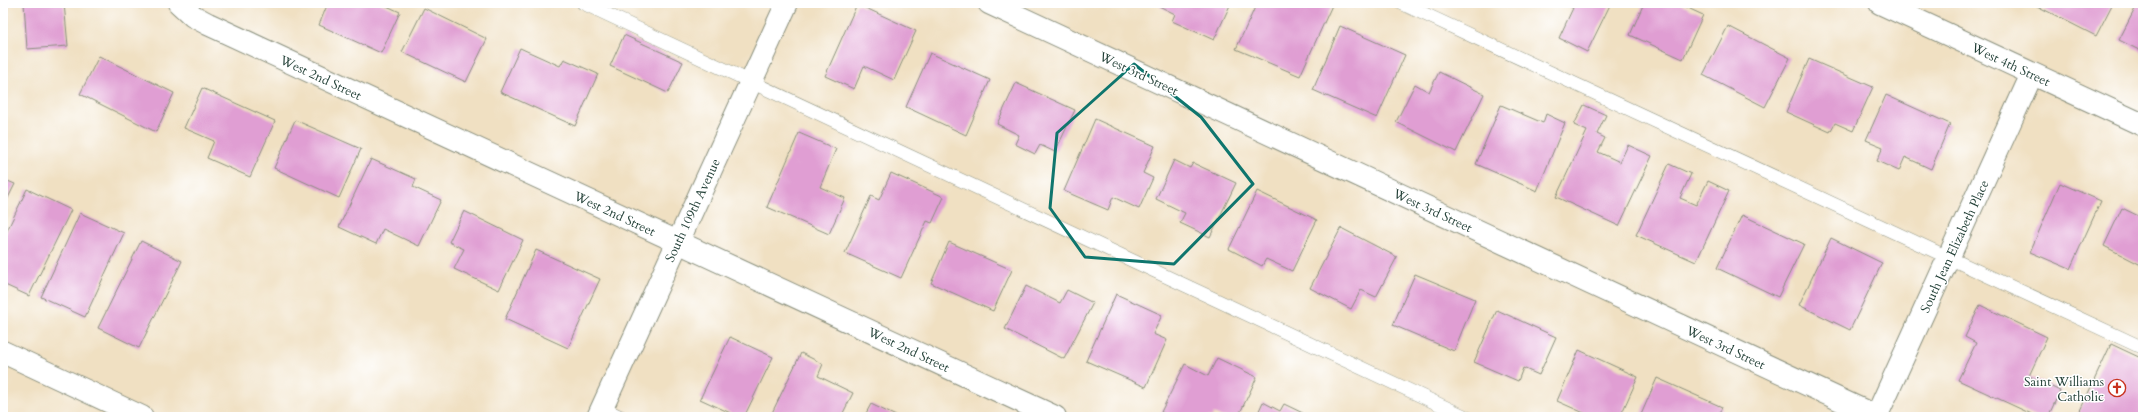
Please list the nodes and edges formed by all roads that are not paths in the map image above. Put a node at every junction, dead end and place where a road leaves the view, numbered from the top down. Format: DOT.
graph roads {
  1 [pos="180,3"];
  2 [pos="583,3"];
  3 [pos="788,3"];
  4 [pos="989,3"];
  5 [pos="1400,3"];
  6 [pos="1880,3"];
  7 [pos="2032,74"];
  8 [pos="751,82"];
  9 [pos="2143,126"];
  10 [pos="678,242"];
  11 [pos="1949,258"];
  12 [pos="2143,348"];
  13 [pos="3,352"];
  14 [pos="600,412"];
  15 [pos="142,417"];
  16 [pos="621,417"];
  17 [pos="1055,417"];
  18 [pos="1466,417"];
  19 [pos="1876,417"];
  1 -- 10 [label="street, West 2nd Street"];
  2 -- 8 [label="lane"];
  3 -- 8 [label="street, South 109th Avenue"];
  4 -- 19 [label="street, West 3rd Street"];
  5 -- 11 [label="lane"];
  6 -- 7 [label="street, West 4th Street"];
  7 -- 9 [label="street, West 4th Street"];
  7 -- 11 [label="street, South Jean Elizabeth Place"];
  8 -- 10 [label="street, South 109th Avenue"];
  8 -- 18 [label="lane"];
  10 -- 14 [label="street, South 109th Avenue"];
  10 -- 17 [label="street, West 2nd Street"];
  11 -- 12 [label="lane"];
  11 -- 19 [label="street, South Jean Elizabeth Place"];
  13 -- 15 [label="street"];
  14 -- 16 [label="lane"];
}
